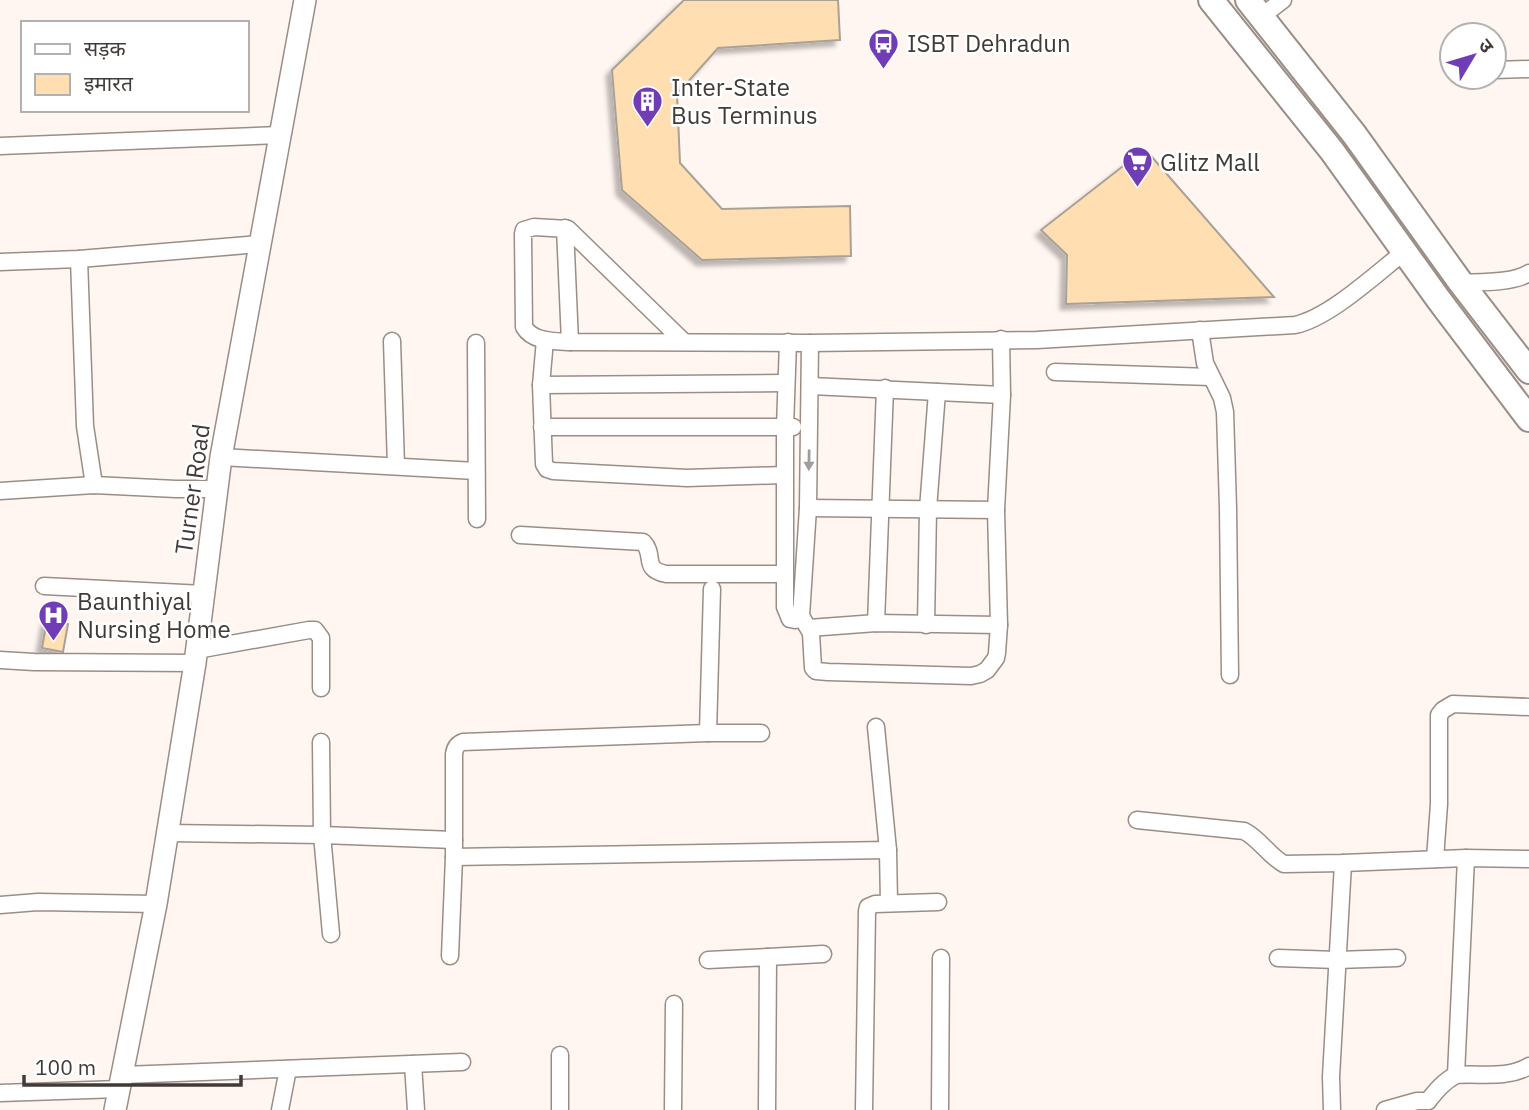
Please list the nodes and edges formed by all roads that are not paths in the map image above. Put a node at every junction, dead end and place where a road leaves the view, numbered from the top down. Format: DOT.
graph roads {
  1 [pos="305,0"];
  2 [pos="1211,0"];
  3 [pos="1228,0"];
  4 [pos="1283,0"];
  5 [pos="1255,8"];
  6 [pos="1529,69"];
  7 [pos="1508,70"];
  8 [pos="280,135"];
  9 [pos="0,146"];
  10 [pos="565,228"];
  11 [pos="260,244"];
  12 [pos="1404,252"];
  13 [pos="79,259"];
  14 [pos="0,262"];
  15 [pos="1529,274"];
  16 [pos="1461,283"];
  17 [pos="1200,330"];
  18 [pos="545,340"];
  19 [pos="1001,340"];
  20 [pos="392,341"];
  21 [pos="683,341"];
  22 [pos="570,342"];
  23 [pos="788,342"];
  24 [pos="476,343"];
  25 [pos="810,343"];
  26 [pos="1055,372"];
  27 [pos="1529,372"];
  28 [pos="1211,377"];
  29 [pos="786,383"];
  30 [pos="541,385"];
  31 [pos="811,386"];
  32 [pos="884,388"];
  33 [pos="937,393"];
  34 [pos="1529,394"];
  35 [pos="1002,395"];
  36 [pos="1529,419"];
  37 [pos="542,427"];
  38 [pos="785,427"];
  39 [pos="809,427"];
  40 [pos="221,457"];
  41 [pos="396,466"];
  42 [pos="476,471"];
  43 [pos="784,475"];
  44 [pos="94,485"];
  45 [pos="217,489"];
  46 [pos="0,491"];
  47 [pos="880,508"];
  48 [pos="928,509"];
  49 [pos="996,510"];
  50 [pos="807,515"];
  51 [pos="477,519"];
  52 [pos="784,523"];
  53 [pos="520,535"];
  54 [pos="785,574"];
  55 [pos="44,586"];
  56 [pos="712,589"];
  57 [pos="204,594"];
  58 [pos="805,622"];
  59 [pos="876,623"];
  60 [pos="926,625"];
  61 [pos="999,625"];
  62 [pos="196,656"];
  63 [pos="0,660"];
  64 [pos="1230,675"];
  65 [pos="321,688"];
  66 [pos="1529,707"];
  67 [pos="876,727"];
  68 [pos="708,733"];
  69 [pos="761,733"];
  70 [pos="321,742"];
  71 [pos="1137,820"];
  72 [pos="167,833"];
  73 [pos="322,835"];
  74 [pos="454,840"];
  75 [pos="888,850"];
  76 [pos="454,857"];
  77 [pos="1466,858"];
  78 [pos="1435,859"];
  79 [pos="1529,859"];
  80 [pos="1343,863"];
  81 [pos="938,902"];
  82 [pos="889,903"];
  83 [pos="156,904"];
  84 [pos="0,905"];
  85 [pos="331,934"];
  86 [pos="823,954"];
  87 [pos="450,957"];
  88 [pos="768,957"];
  89 [pos="941,958"];
  90 [pos="1278,958"];
  91 [pos="1397,958"];
  92 [pos="708,960"];
  93 [pos="1337,960"];
  94 [pos="674,1004"];
  95 [pos="560,1055"];
  96 [pos="462,1062"];
  97 [pos="413,1064"];
  98 [pos="1529,1066"];
  99 [pos="288,1069"];
  100 [pos="1456,1075"];
  101 [pos="122,1082"];
  102 [pos="0,1093"];
  103 [pos="1431,1106"];
  104 [pos="115,1110"];
  105 [pos="280,1110"];
  106 [pos="416,1110"];
  107 [pos="561,1110"];
  108 [pos="673,1110"];
  109 [pos="767,1110"];
  110 [pos="864,1110"];
  111 [pos="940,1110"];
  112 [pos="1332,1110"];
  113 [pos="1385,1110"];
  1 -- 8 [label="main road, Turner Road"];
  2 -- 12 [label="highway"];
  3 -- 34 [label="highway"];
  4 -- 5 [label="street"];
  5 -- 16 [label="highway"];
  6 -- 7 [label="street"];
  8 -- 9 [label="street"];
  8 -- 11 [label="main road, Turner Road"];
  10 -- 18 [label="street"];
  10 -- 21 [label="street"];
  10 -- 22 [label="street"];
  11 -- 13 [label="street"];
  11 -- 40 [label="main road, Turner Road"];
  12 -- 17 [label="street"];
  12 -- 36 [label="highway"];
  13 -- 14 [label="street"];
  13 -- 44 [label="street"];
  15 -- 16 [label="street"];
  16 -- 27 [label="highway"];
  17 -- 19 [label="street"];
  17 -- 28 [label="street"];
  18 -- 22 [label="street"];
  18 -- 30 [label="street"];
  19 -- 25 [label="street"];
  19 -- 35 [label="street"];
  20 -- 41 [label="street"];
  21 -- 22 [label="street"];
  21 -- 23 [label="street"];
  23 -- 25 [label="street"];
  23 -- 29 [label="street"];
  24 -- 42 [label="street"];
  25 -- 31 [label="street"];
  26 -- 28 [label="street"];
  28 -- 64 [label="street"];
  29 -- 30 [label="street"];
  29 -- 38 [label="street"];
  30 -- 37 [label="street"];
  31 -- 32 [label="street"];
  31 -- 39 [label="street"];
  32 -- 33 [label="street"];
  32 -- 47 [label="street"];
  33 -- 35 [label="street"];
  33 -- 48 [label="street"];
  35 -- 49 [label="street"];
  37 -- 38 [label="street"];
  37 -- 43 [label="street"];
  38 -- 39 [label="street"];
  38 -- 43 [label="street"];
  39 -- 50 [label="street, one-way"];
  40 -- 41 [label="street"];
  40 -- 45 [label="main road, Turner Road"];
  41 -- 42 [label="street"];
  42 -- 51 [label="street"];
  43 -- 52 [label="street"];
  44 -- 45 [label="street"];
  44 -- 46 [label="street"];
  45 -- 57 [label="main road, Turner Road"];
  47 -- 48 [label="street"];
  47 -- 50 [label="street"];
  47 -- 59 [label="street"];
  48 -- 49 [label="street"];
  48 -- 60 [label="street"];
  49 -- 61 [label="street"];
  50 -- 52 [label="street"];
  50 -- 58 [label="street"];
  52 -- 54 [label="street"];
  53 -- 54 [label="street"];
  54 -- 58 [label="street"];
  55 -- 57 [label="street"];
  56 -- 68 [label="street"];
  57 -- 62 [label="main road, Turner Road"];
  58 -- 59 [label="street"];
  58 -- 61 [label="street"];
  59 -- 60 [label="street"];
  60 -- 61 [label="street"];
  62 -- 63 [label="street"];
  62 -- 65 [label="street"];
  62 -- 72 [label="main road, Turner Road"];
  66 -- 78 [label="street"];
  67 -- 75 [label="street"];
  68 -- 69 [label="street"];
  68 -- 74 [label="street"];
  70 -- 73 [label="street"];
  71 -- 80 [label="street"];
  72 -- 73 [label="street"];
  72 -- 83 [label="main road, Turner Road"];
  73 -- 74 [label="street"];
  73 -- 85 [label="street"];
  74 -- 76 [label="street"];
  75 -- 76 [label="street"];
  75 -- 82 [label="street"];
  76 -- 87 [label="street"];
  77 -- 78 [label="street"];
  77 -- 79 [label="street"];
  77 -- 100 [label="street"];
  78 -- 80 [label="street"];
  80 -- 93 [label="street"];
  81 -- 82 [label="street"];
  82 -- 110 [label="street"];
  83 -- 84 [label="street"];
  83 -- 101 [label="main road, Turner Road"];
  86 -- 88 [label="street"];
  88 -- 92 [label="street"];
  88 -- 109 [label="street"];
  89 -- 111 [label="street"];
  90 -- 93 [label="street"];
  91 -- 93 [label="street"];
  93 -- 112 [label="street"];
  94 -- 108 [label="street"];
  95 -- 107 [label="street"];
  96 -- 97 [label="street"];
  97 -- 99 [label="street"];
  97 -- 106 [label="street"];
  98 -- 100 [label="street"];
  99 -- 101 [label="street"];
  99 -- 105 [label="street"];
  100 -- 103 [label="street"];
  101 -- 102 [label="street"];
  101 -- 104 [label="main road, Turner Road"];
  103 -- 113 [label="street"];
}
